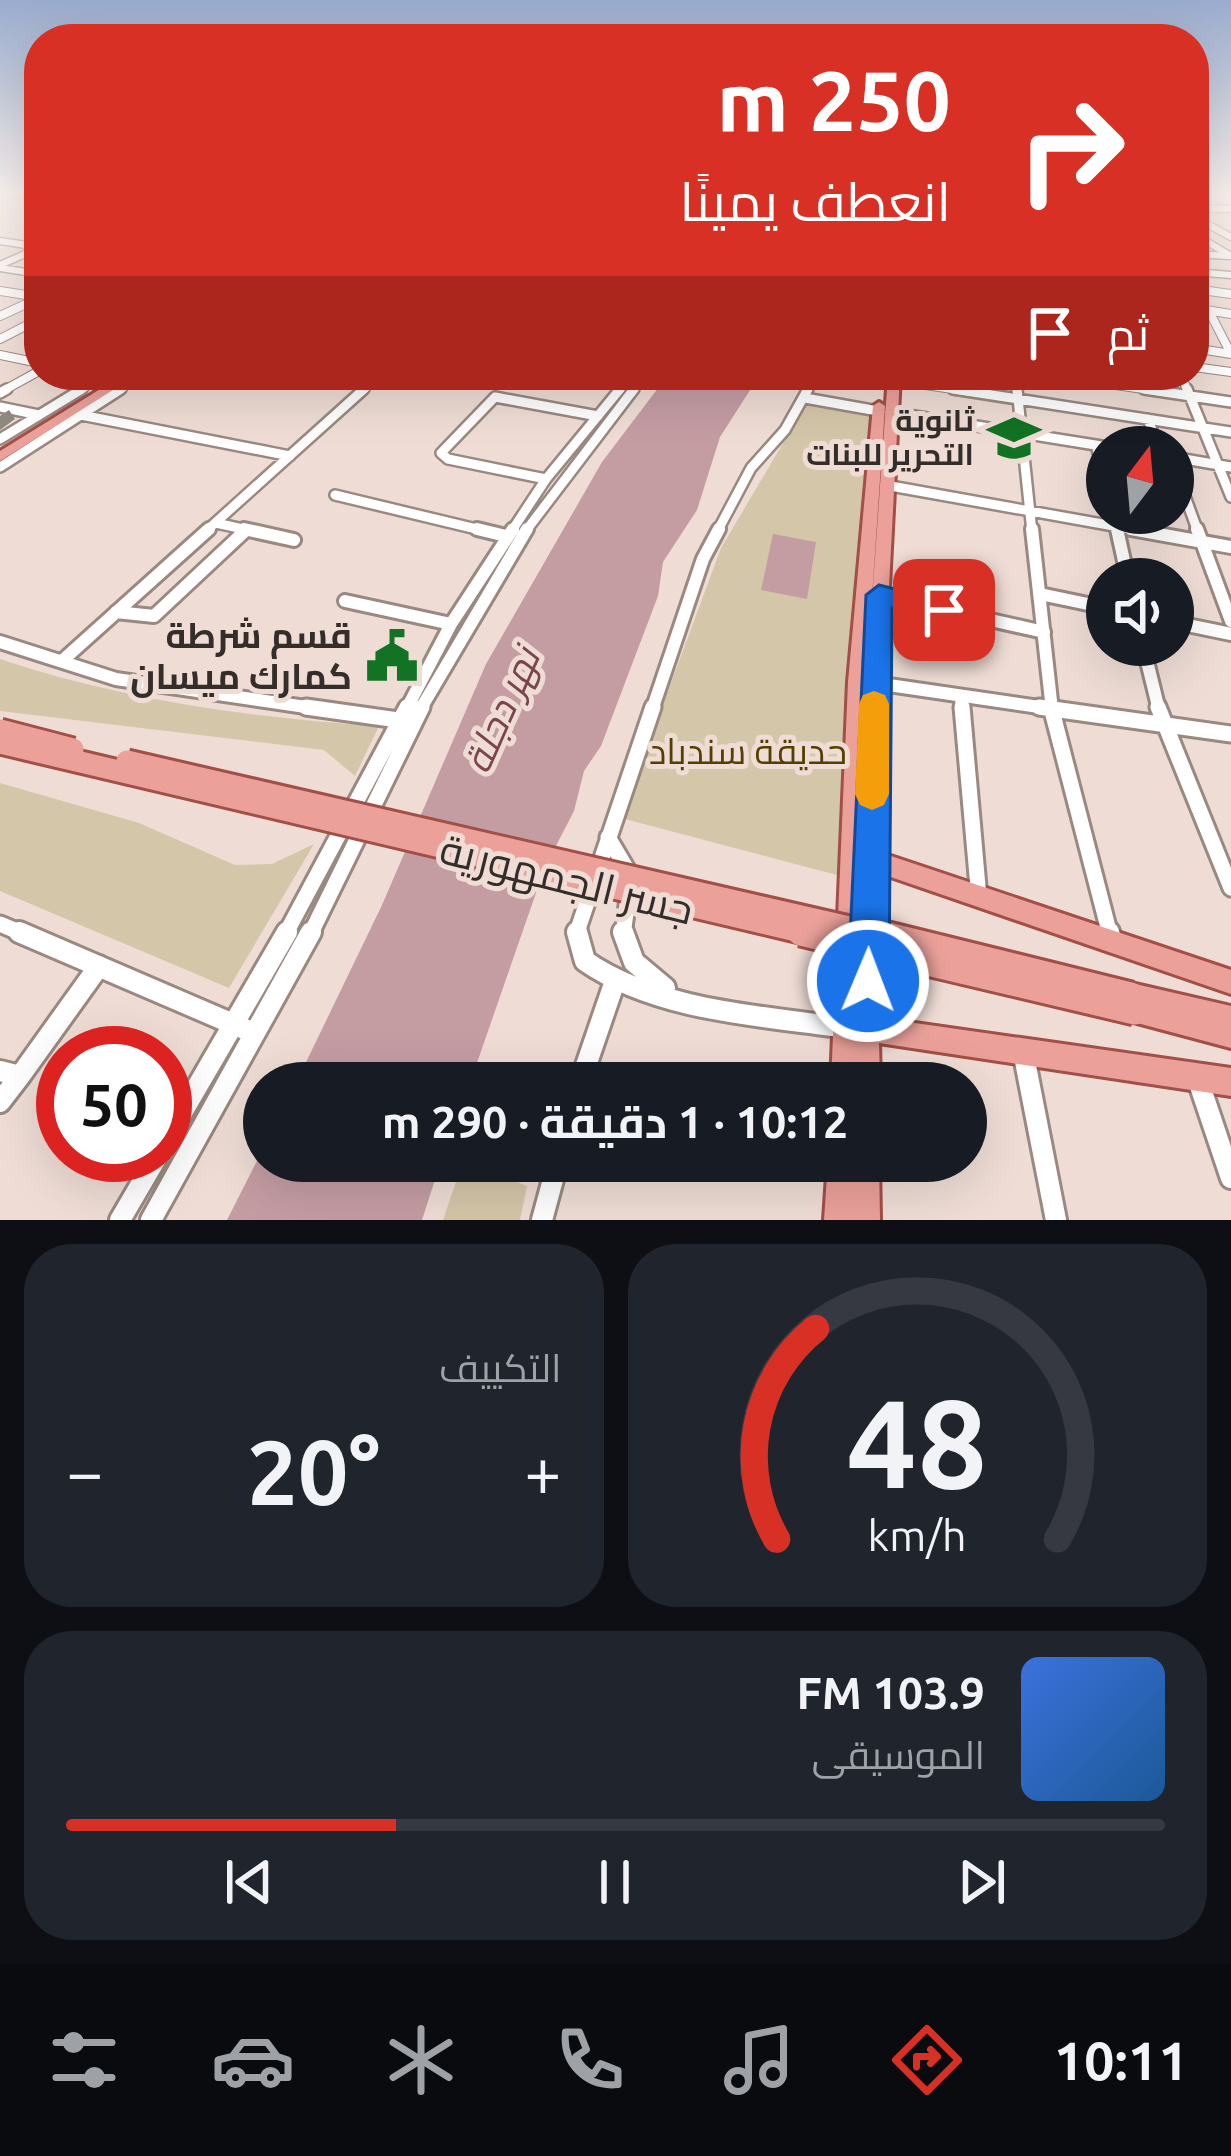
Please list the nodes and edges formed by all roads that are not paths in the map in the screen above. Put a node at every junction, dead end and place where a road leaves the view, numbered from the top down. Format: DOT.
graph roads {
  1 [pos="1209,311"];
  2 [pos="1231,314"];
  3 [pos="1231,354"];
  4 [pos="2,357"];
  5 [pos="24,357"];
  6 [pos="20,359"];
  7 [pos="24,361"];
  8 [pos="81,390"];
  9 [pos="99,390"];
  10 [pos="107,390"];
  11 [pos="114,390"];
  12 [pos="363,390"];
  13 [pos="620,390"];
  14 [pos="633,390"];
  15 [pos="809,390"];
  16 [pos="888,390"];
  17 [pos="966,390"];
  18 [pos="1017,390"];
  19 [pos="1154,390"];
  20 [pos="1187,390"];
  21 [pos="1189,395"];
  22 [pos="805,398"];
  23 [pos="1018,399"];
  24 [pos="1231,402"];
  25 [pos="0,406"];
  26 [pos="73,411"];
  27 [pos="884,411"];
  28 [pos="40,415"];
  29 [pos="598,416"];
  30 [pos="1148,418"];
  31 [pos="1151,426"];
  32 [pos="1201,428"];
  33 [pos="1231,432"];
  34 [pos="1022,433"];
  35 [pos="0,442"];
  36 [pos="1086,443"];
  37 [pos="290,456"];
  38 [pos="0,457"];
  39 [pos="1194,462"];
  40 [pos="1217,465"];
  41 [pos="0,467"];
  42 [pos="1231,467"];
  43 [pos="545,479"];
  44 [pos="885,485"];
  45 [pos="335,494"];
  46 [pos="1231,497"];
  47 [pos="1031,511"];
  48 [pos="1086,517"];
  49 [pos="1194,522"];
  50 [pos="216,523"];
  51 [pos="246,530"];
  52 [pos="1170,534"];
  53 [pos="506,536"];
  54 [pos="294,540"];
  55 [pos="1201,542"];
  56 [pos="1231,547"];
  57 [pos="1040,594"];
  58 [pos="879,595"];
  59 [pos="345,601"];
  60 [pos="1086,604"];
  61 [pos="116,612"];
  62 [pos="1231,621"];
  63 [pos="451,624"];
  64 [pos="1194,626"];
  65 [pos="1044,632"];
  66 [pos="1231,634"];
  67 [pos="0,641"];
  68 [pos="64,660"];
  69 [pos="1148,666"];
  70 [pos="866,683"];
  71 [pos="961,697"];
  72 [pos="1051,706"];
  73 [pos="398,720"];
  74 [pos="1163,725"];
  75 [pos="0,730"];
  76 [pos="1231,734"];
  77 [pos="0,743"];
  78 [pos="608,837"];
  79 [pos="871,860"];
  80 [pos="1231,888"];
  81 [pos="979,898"];
  82 [pos="0,924"];
  83 [pos="1111,941"];
  84 [pos="99,966"];
  85 [pos="615,981"];
  86 [pos="1231,982"];
  87 [pos="676,994"];
  88 [pos="1133,1003"];
  89 [pos="1231,1019"];
  90 [pos="233,1023"];
  91 [pos="857,1027"];
  92 [pos="254,1033"];
  93 [pos="1231,1035"];
  94 [pos="1023,1050"];
  95 [pos="587,1062"];
  96 [pos="850,1062"];
  97 [pos="863,1062"];
  98 [pos="10,1074"];
  99 [pos="1197,1076"];
  100 [pos="1231,1082"];
  101 [pos="192,1095"];
  102 [pos="0,1102"];
  103 [pos="1231,1178"];
  104 [pos="142,1182"];
  105 [pos="552,1182"];
  106 [pos="841,1182"];
  107 [pos="866,1182"];
  108 [pos="120,1220"];
  109 [pos="151,1220"];
  110 [pos="542,1220"];
  111 [pos="839,1220"];
  112 [pos="865,1220"];
  113 [pos="1056,1220"];
  1 -- 2 [label="street"];
  1 -- 3 [label="street"];
  4 -- 6 [label="street"];
  5 -- 6 [label="street"];
  6 -- 7 [label="street"];
  8 -- 28 [label="street"];
  9 -- 26 [label="main road"];
  10 -- 26 [label="main road"];
  11 -- 26 [label="street"];
  12 -- 37 [label="street"];
  13 -- 29 [label="street"];
  14 -- 92 [label="street"];
  15 -- 22 [label="street"];
  16 -- 27 [label="main road"];
  17 -- 23 [label="street"];
  18 -- 23 [label="street"];
  19 -- 21 [label="street"];
  20 -- 21 [label="street"];
  21 -- 24 [label="street"];
  21 -- 32 [label="street"];
  22 -- 27 [label="street"];
  22 -- 78 [label="street"];
  23 -- 30 [label="street"];
  23 -- 34 [label="street"];
  25 -- 28 [label="street"];
  26 -- 35 [label="main road"];
  26 -- 37 [label="street"];
  26 -- 38 [label="main road"];
  26 -- 41 [label="street"];
  27 -- 34 [label="street"];
  27 -- 44 [label="main road"];
  27 -- 70 [label="main road"];
  28 -- 35 [label="street"];
  29 -- 43 [label="street"];
  29 -- 43 [label="street"];
  30 -- 31 [label="street"];
  30 -- 32 [label="street"];
  32 -- 33 [label="street"];
  32 -- 40 [label="street"];
  34 -- 36 [label="street"];
  34 -- 47 [label="street"];
  37 -- 50 [label="street"];
  39 -- 40 [label="street"];
  40 -- 42 [label="street"];
  40 -- 46 [label="street"];
  43 -- 53 [label="street"];
  44 -- 47 [label="street"];
  44 -- 58 [label="main road"];
  45 -- 53 [label="street"];
  47 -- 48 [label="street"];
  47 -- 57 [label="street"];
  49 -- 55 [label="street"];
  50 -- 51 [label="street"];
  50 -- 61 [label="street"];
  51 -- 54 [label="street"];
  51 -- 61 [label="street"];
  52 -- 55 [label="street"];
  53 -- 63 [label="street"];
  55 -- 56 [label="street"];
  55 -- 62 [label="street"];
  57 -- 60 [label="street"];
  57 -- 65 [label="street"];
  58 -- 65 [label="street"];
  58 -- 70 [label="main road"];
  59 -- 63 [label="street"];
  61 -- 68 [label="street"];
  63 -- 73 [label="street"];
  64 -- 66 [label="street"];
  65 -- 72 [label="street"];
  67 -- 68 [label="street"];
  68 -- 73 [label="street"];
  69 -- 74 [label="street"];
  70 -- 71 [label="street"];
  70 -- 79 [label="main road"];
  70 -- 91 [label="main road"];
  71 -- 72 [label="street"];
  71 -- 81 [label="street"];
  72 -- 74 [label="street"];
  72 -- 83 [label="street"];
  73 -- 90 [label="street"];
  74 -- 76 [label="street"];
  74 -- 80 [label="street"];
  75 -- 88 [label="main road, جسر الجمهورية, bridge"];
  77 -- 88 [label="main road, جسر الجمهورية, bridge"];
  78 -- 85 [label="street"];
  78 -- 87 [label="street"];
  79 -- 81 [label="main road"];
  79 -- 91 [label="main road"];
  81 -- 83 [label="main road"];
  82 -- 84 [label="street"];
  83 -- 86 [label="main road"];
  84 -- 90 [label="street"];
  84 -- 98 [label="street"];
  85 -- 87 [label="street"];
  85 -- 95 [label="street"];
  87 -- 91 [label="street"];
  88 -- 89 [label="main road"];
  88 -- 93 [label="main road"];
  90 -- 92 [label="street"];
  90 -- 101 [label="street"];
  91 -- 94 [label="main road"];
  91 -- 96 [label="main road"];
  91 -- 97 [label="main road"];
  92 -- 109 [label="street"];
  94 -- 99 [label="main road"];
  94 -- 113 [label="street"];
  98 -- 102 [label="street"];
  99 -- 100 [label="main road"];
  99 -- 103 [label="street"];
  104 -- 108 [label="street"];
  105 -- 110 [label="street"];
  106 -- 111 [label="main road"];
  107 -- 112 [label="main road"];
}
